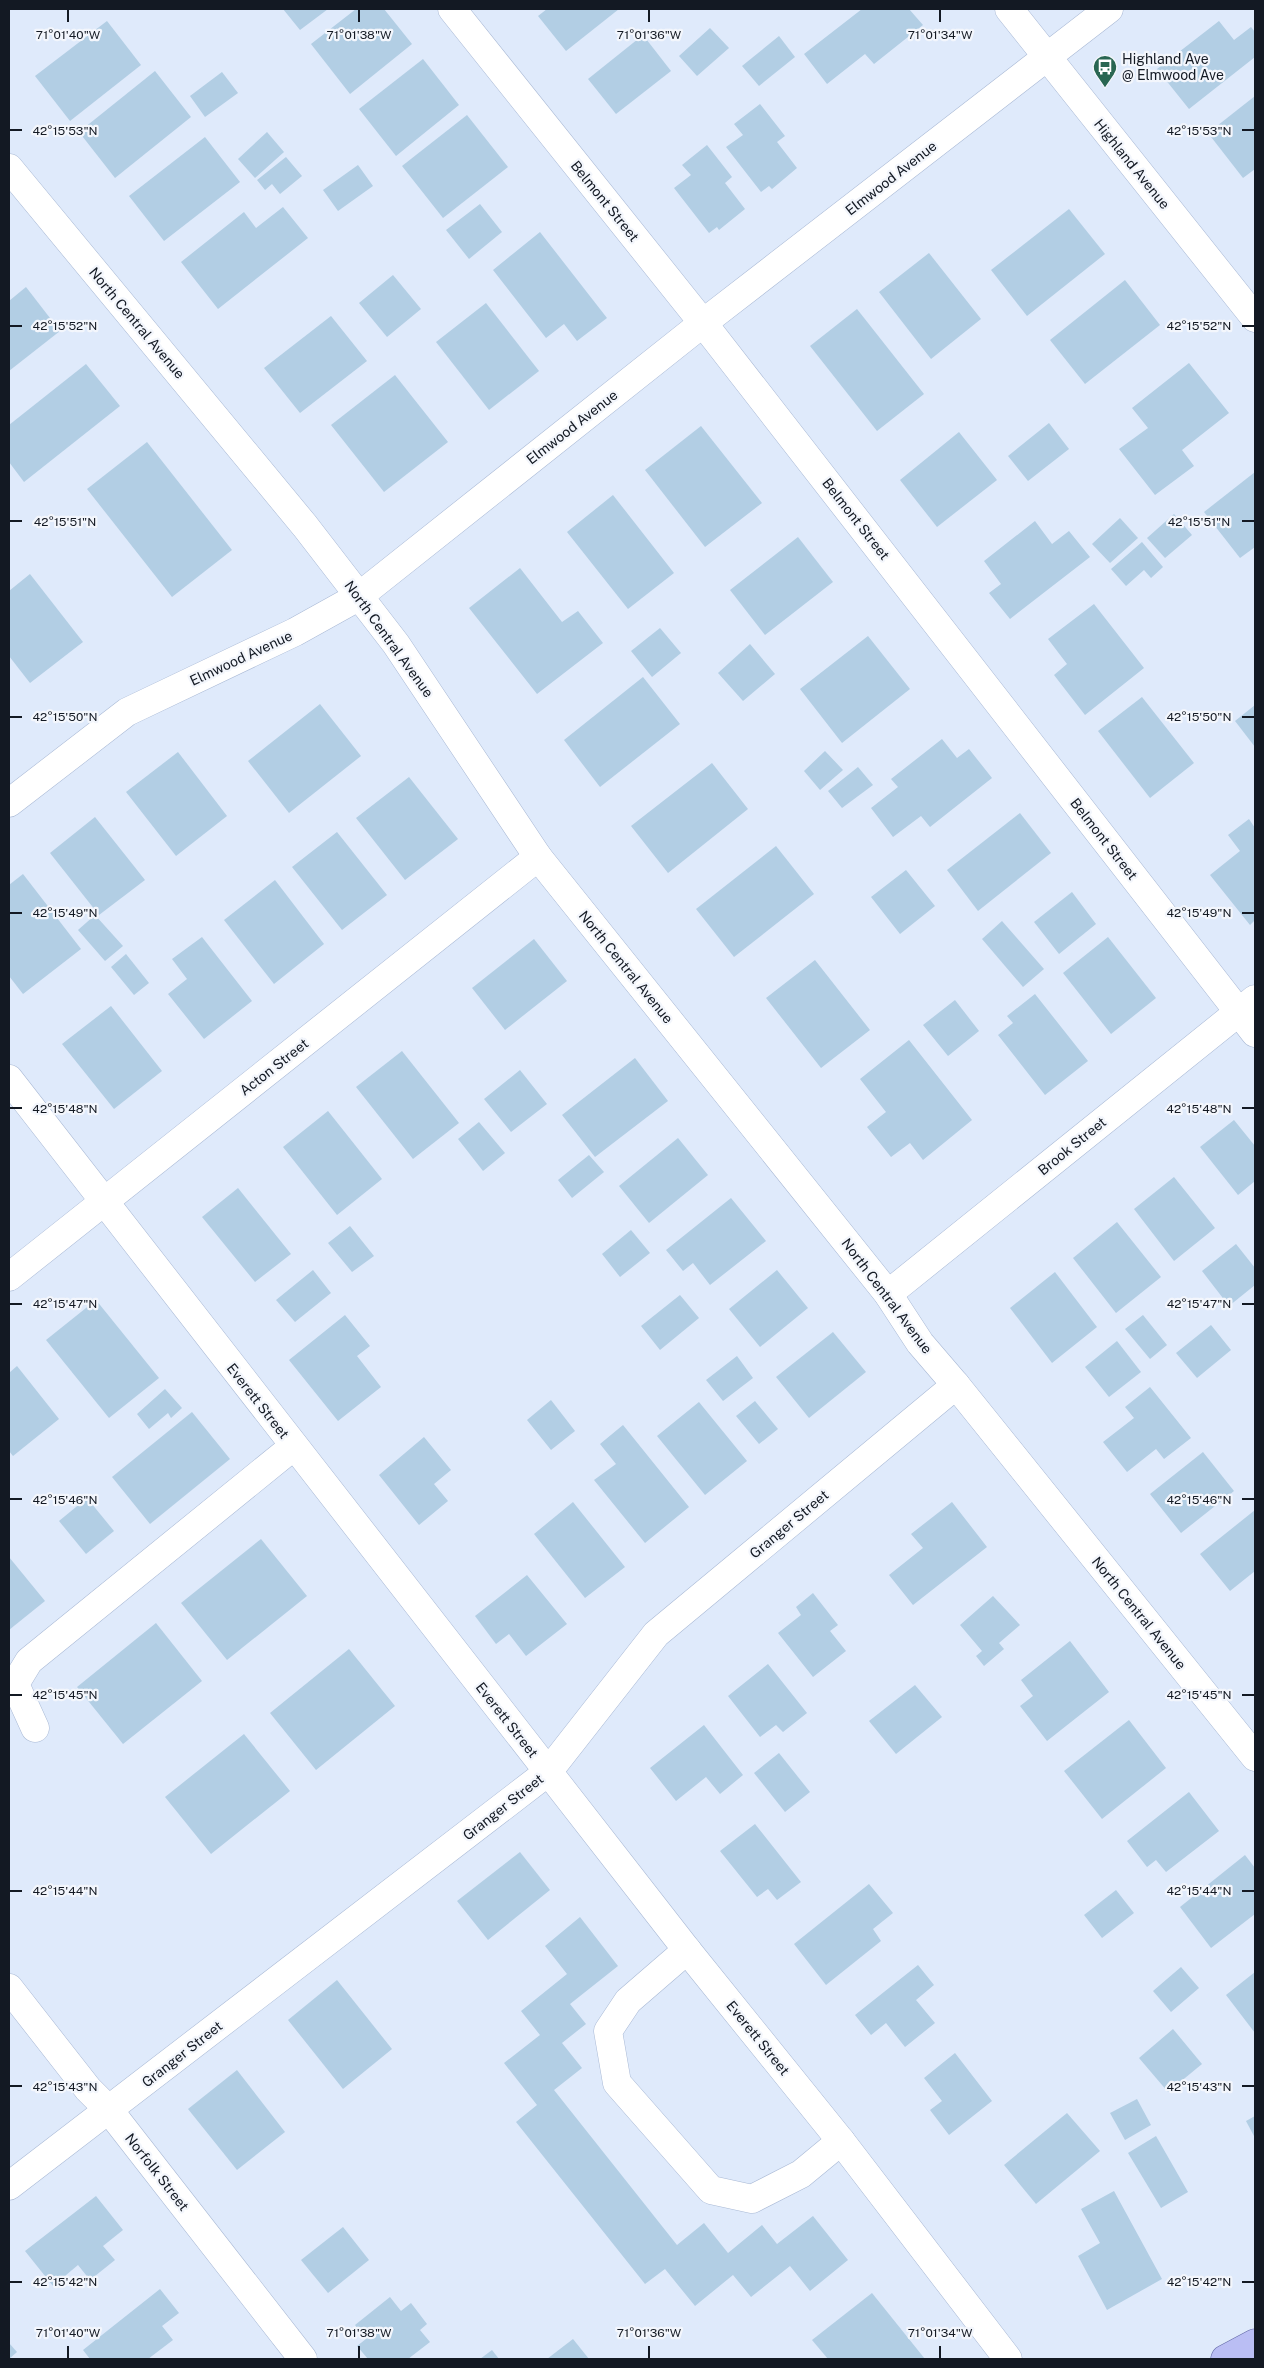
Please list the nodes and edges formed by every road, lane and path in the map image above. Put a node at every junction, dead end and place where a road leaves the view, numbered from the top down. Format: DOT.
graph roads {
  1 [pos="452,9"];
  2 [pos="1009,9"];
  3 [pos="1109,9"];
  4 [pos="1047,57"];
  5 [pos="9,168"];
  6 [pos="1255,318"];
  7 [pos="703,323"];
  8 [pos="358,596"];
  9 [pos="9,803"];
  10 [pos="538,857"];
  11 [pos="1247,1006"];
  12 [pos="1255,1033"];
  13 [pos="9,1079"];
  14 [pos="104,1202"];
  15 [pos="9,1277"];
  16 [pos="888,1294"];
  17 [pos="956,1385"];
  18 [pos="294,1446"];
  19 [pos="35,1728"];
  20 [pos="1255,1758"];
  21 [pos="548,1772"];
  22 [pos="687,1950"];
  23 [pos="9,1988"];
  24 [pos="109,2110"];
  25 [pos="841,2141"];
  26 [pos="9,2186"];
  27 [pos="1255,2343"];
  28 [pos="303,2359"];
  29 [pos="1008,2359"];
  30 [pos="1225,2359"];
  1 -- 7 [label="street, Belmont Street"];
  2 -- 4 [label="street, Highland Avenue"];
  3 -- 4 [label="street, Elmwood Avenue"];
  4 -- 6 [label="street, Highland Avenue"];
  4 -- 7 [label="street, Elmwood Avenue"];
  5 -- 8 [label="street, North Central Avenue"];
  7 -- 8 [label="street, Elmwood Avenue"];
  7 -- 11 [label="street, Belmont Street"];
  8 -- 9 [label="street, Elmwood Avenue"];
  8 -- 10 [label="street, North Central Avenue"];
  10 -- 14 [label="street, Acton Street"];
  10 -- 16 [label="street, North Central Avenue"];
  11 -- 12 [label="street, Belmont Street"];
  11 -- 16 [label="street, Brook Street"];
  13 -- 14 [label="street, Everett Street"];
  14 -- 15 [label="street, Acton Street"];
  14 -- 18 [label="street, Everett Street"];
  16 -- 17 [label="street, North Central Avenue"];
  17 -- 20 [label="street, North Central Avenue"];
  17 -- 21 [label="street, Granger Street"];
  18 -- 19 [label="street"];
  18 -- 21 [label="street, Everett Street"];
  21 -- 22 [label="street, Everett Street"];
  21 -- 24 [label="street, Granger Street"];
  22 -- 25 [label="street, Everett Street"];
  22 -- 25 [label="street"];
  23 -- 24 [label="street, Norfolk Street"];
  24 -- 26 [label="street, Granger Street"];
  24 -- 28 [label="street, Norfolk Street"];
  25 -- 29 [label="street, Everett Street"];
  27 -- 30 [label="main road"];
}
